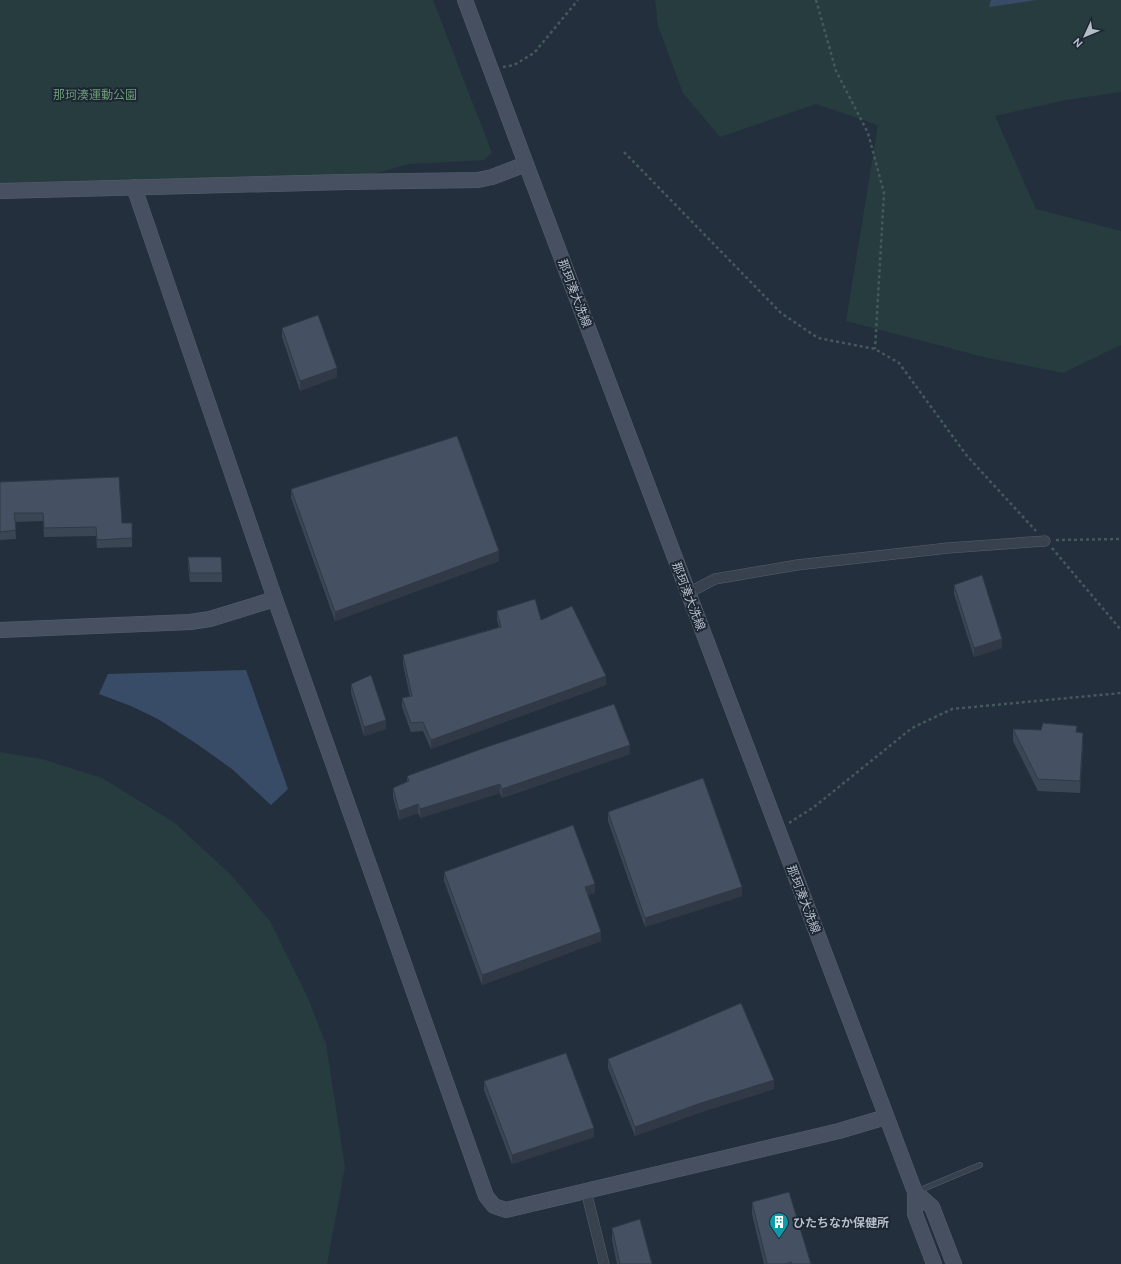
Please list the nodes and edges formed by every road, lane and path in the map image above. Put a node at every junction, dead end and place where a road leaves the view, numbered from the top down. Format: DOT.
graph roads {
  1 [pos="465,0"];
  2 [pos="578,0"];
  3 [pos="816,0"];
  4 [pos="491,70"];
  5 [pos="624,152"];
  6 [pos="526,164"];
  7 [pos="134,187"];
  8 [pos="0,191"];
  9 [pos="875,349"];
  10 [pos="1121,539"];
  11 [pos="1045,541"];
  12 [pos="688,593"];
  13 [pos="275,599"];
  14 [pos="0,630"];
  15 [pos="1121,630"];
  16 [pos="1121,693"];
  17 [pos="778,831"];
  18 [pos="886,1116"];
  19 [pos="980,1165"];
  20 [pos="586,1191"];
  21 [pos="915,1192"];
  22 [pos="604,1264"];
  23 [pos="934,1264"];
  24 [pos="954,1264"];
  1 -- 4 [label="street, 那珂湊大洗線"];
  2 -- 4 [label="path"];
  3 -- 9 [label="path"];
  4 -- 6 [label="street, 那珂湊大洗線"];
  5 -- 9 [label="path"];
  6 -- 7 [label="street"];
  6 -- 12 [label="street, 那珂湊大洗線"];
  7 -- 8 [label="street"];
  7 -- 13 [label="street"];
  9 -- 11 [label="path"];
  10 -- 11 [label="path"];
  11 -- 12 [label="street"];
  11 -- 15 [label="path"];
  12 -- 17 [label="street, 那珂湊大洗線"];
  13 -- 14 [label="street"];
  13 -- 20 [label="street"];
  16 -- 17 [label="path"];
  17 -- 18 [label="street, 那珂湊大洗線"];
  18 -- 20 [label="street"];
  18 -- 21 [label="street, 那珂湊大洗線"];
  19 -- 21 [label="lane"];
  20 -- 22 [label="street"];
  21 -- 23 [label="street, 那珂湊大洗線"];
  21 -- 24 [label="street, 那珂湊大洗線"];
}
